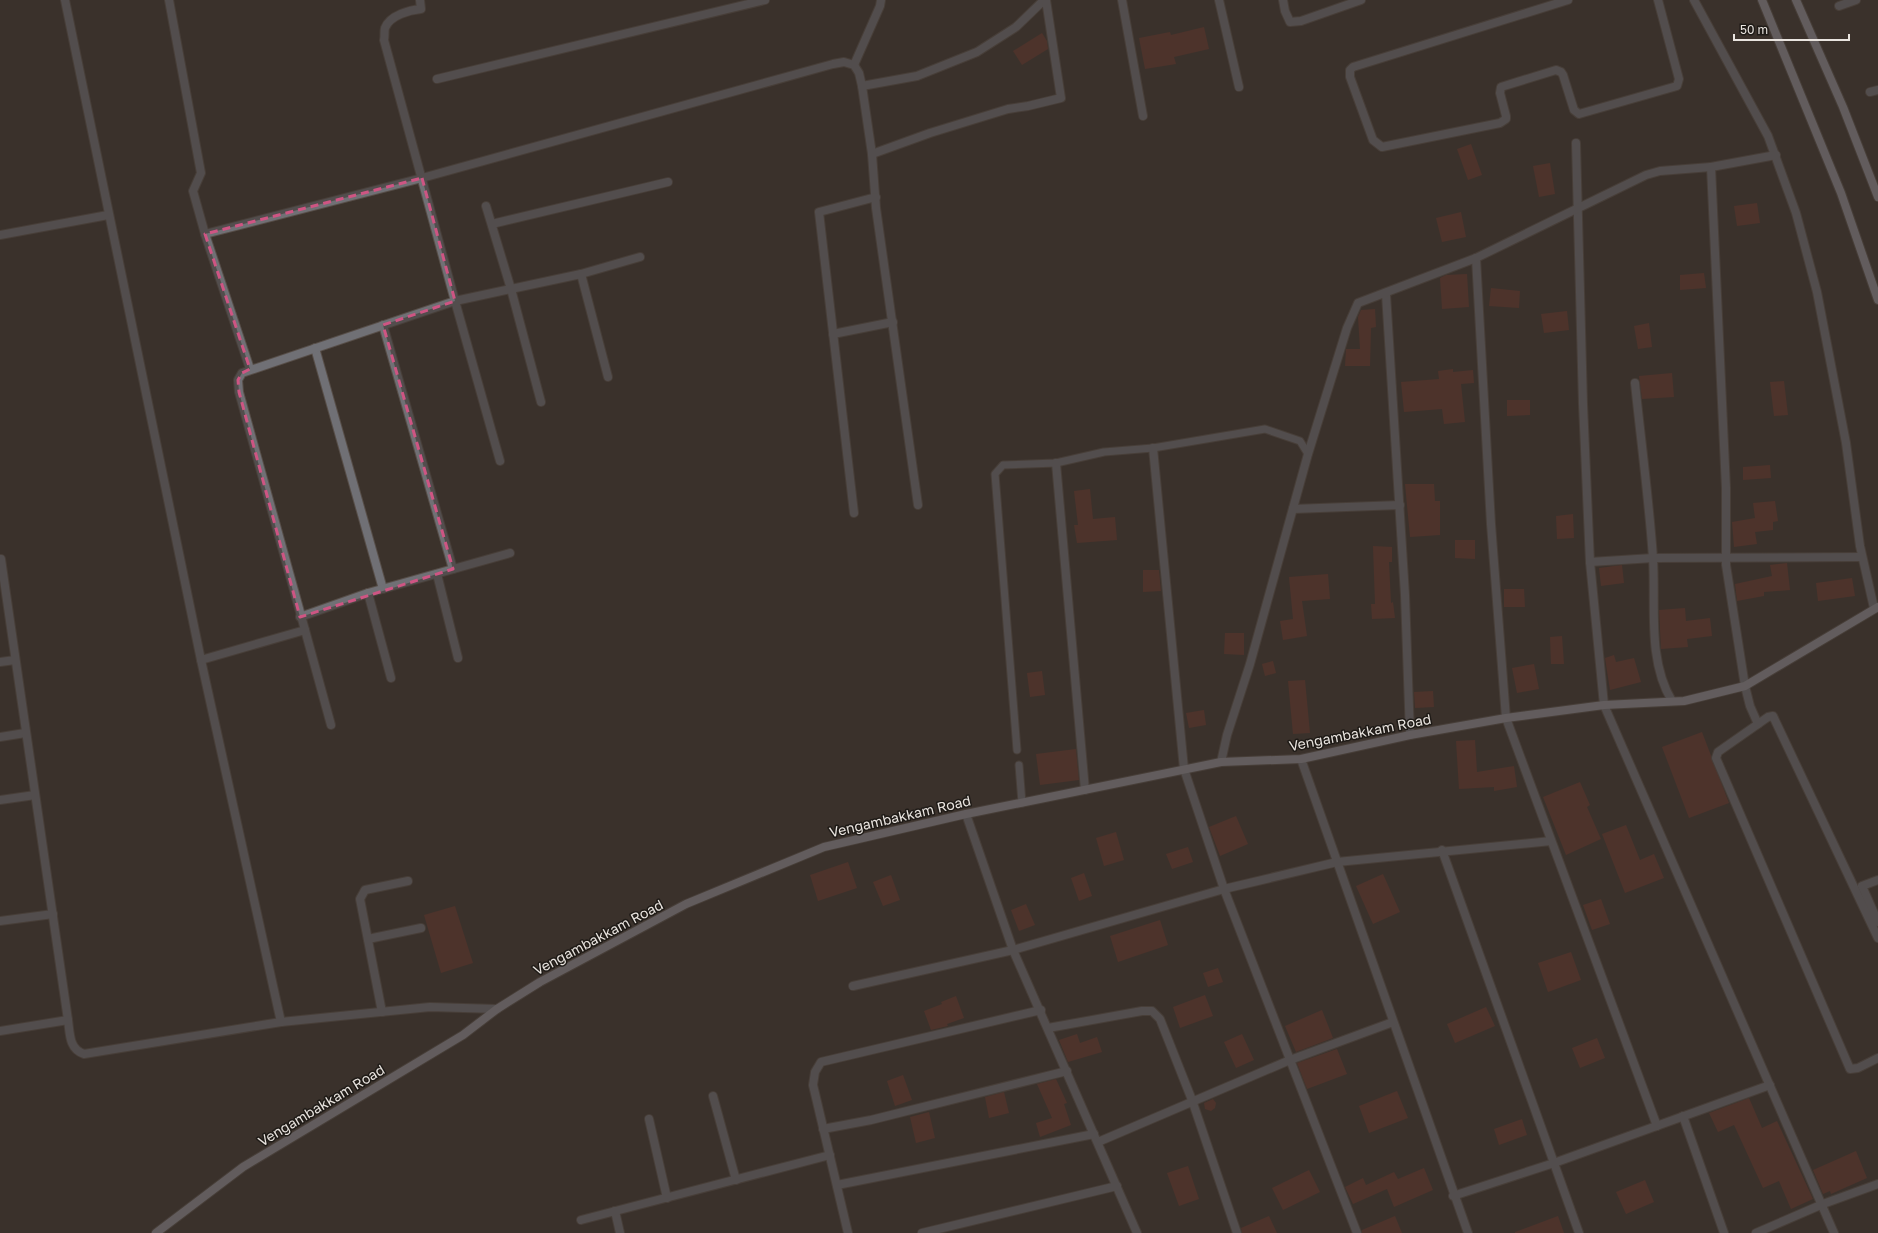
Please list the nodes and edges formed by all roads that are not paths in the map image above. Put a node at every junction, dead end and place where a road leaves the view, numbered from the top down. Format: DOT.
graph roads {
  1 [pos="65,0"];
  2 [pos="169,0"];
  3 [pos="420,0"];
  4 [pos="765,0"];
  5 [pos="881,0"];
  6 [pos="1045,0"];
  7 [pos="1122,0"];
  8 [pos="1219,0"];
  9 [pos="1283,0"];
  10 [pos="1361,0"];
  11 [pos="1568,0"];
  12 [pos="1658,0"];
  13 [pos="1694,0"];
  14 [pos="1762,0"];
  15 [pos="1796,0"];
  16 [pos="1856,0"];
  17 [pos="1839,6"];
  18 [pos="854,65"];
  19 [pos="437,79"];
  20 [pos="862,86"];
  21 [pos="1239,87"];
  22 [pos="1143,116"];
  23 [pos="1576,143"];
  24 [pos="872,154"];
  25 [pos="1776,155"];
  26 [pos="1711,167"];
  27 [pos="422,178"];
  28 [pos="668,182"];
  29 [pos="876,197"];
  30 [pos="1878,197"];
  31 [pos="486,206"];
  32 [pos="1578,208"];
  33 [pos="108,215"];
  34 [pos="492,224"];
  35 [pos="205,234"];
  36 [pos="0,236"];
  37 [pos="640,257"];
  38 [pos="1476,258"];
  39 [pos="581,274"];
  40 [pos="511,289"];
  41 [pos="1386,294"];
  42 [pos="1878,300"];
  43 [pos="456,301"];
  44 [pos="893,322"];
  45 [pos="383,325"];
  46 [pos="833,334"];
  47 [pos="315,348"];
  48 [pos="250,369"];
  49 [pos="608,377"];
  50 [pos="1635,383"];
  51 [pos="540,402"];
  52 [pos="1153,448"];
  53 [pos="1308,454"];
  54 [pos="500,461"];
  55 [pos="1056,463"];
  56 [pos="918,505"];
  57 [pos="1400,505"];
  58 [pos="1293,509"];
  59 [pos="854,513"];
  60 [pos="510,554"];
  61 [pos="1862,557"];
  62 [pos="1653,558"];
  63 [pos="1,559"];
  64 [pos="1727,559"];
  65 [pos="1590,562"];
  66 [pos="453,569"];
  67 [pos="437,574"];
  68 [pos="383,589"];
  69 [pos="3,591"];
  70 [pos="368,593"];
  71 [pos="1876,608"];
  72 [pos="300,617"];
  73 [pos="305,630"];
  74 [pos="458,658"];
  75 [pos="15,660"];
  76 [pos="201,660"];
  77 [pos="0,662"];
  78 [pos="391,678"];
  79 [pos="1745,686"];
  80 [pos="1672,701"];
  81 [pos="1604,705"];
  82 [pos="1506,718"];
  83 [pos="1758,724"];
  84 [pos="331,726"];
  85 [pos="25,733"];
  86 [pos="1410,735"];
  87 [pos="0,737"];
  88 [pos="1017,750"];
  89 [pos="1301,759"];
  90 [pos="1221,762"];
  91 [pos="1019,765"];
  92 [pos="1184,769"];
  93 [pos="1085,790"];
  94 [pos="35,796"];
  95 [pos="0,800"];
  96 [pos="1022,803"];
  97 [pos="966,814"];
  98 [pos="1550,841"];
  99 [pos="1442,850"];
  100 [pos="1337,862"];
  101 [pos="1878,880"];
  102 [pos="408,881"];
  103 [pos="1224,889"];
  104 [pos="53,914"];
  105 [pos="0,921"];
  106 [pos="1878,922"];
  107 [pos="422,928"];
  108 [pos="1878,938"];
  109 [pos="368,939"];
  110 [pos="1013,950"];
  111 [pos="853,986"];
  112 [pos="497,1009"];
  113 [pos="1041,1010"];
  114 [pos="382,1012"];
  115 [pos="68,1020"];
  116 [pos="281,1022"];
  117 [pos="1393,1022"];
  118 [pos="1048,1028"];
  119 [pos="0,1031"];
  120 [pos="1878,1058"];
  121 [pos="1290,1060"];
  122 [pos="1067,1071"];
  123 [pos="1770,1084"];
  124 [pos="713,1096"];
  125 [pos="1192,1100"];
  126 [pos="1683,1116"];
  127 [pos="649,1119"];
  128 [pos="1657,1126"];
  129 [pos="823,1129"];
  130 [pos="1094,1134"];
  131 [pos="1098,1142"];
  132 [pos="830,1155"];
  133 [pos="1554,1163"];
  134 [pos="736,1180"];
  135 [pos="1878,1184"];
  136 [pos="837,1185"];
  137 [pos="1117,1186"];
  138 [pos="1453,1196"];
  139 [pos="667,1198"];
  140 [pos="1823,1204"];
  141 [pos="615,1211"];
  142 [pos="581,1220"];
  143 [pos="156,1233"];
  144 [pos="620,1233"];
  145 [pos="848,1233"];
  146 [pos="922,1233"];
  147 [pos="1137,1233"];
  148 [pos="1237,1233"];
  149 [pos="1357,1233"];
  150 [pos="1468,1233"];
  151 [pos="1579,1233"];
  152 [pos="1724,1233"];
  153 [pos="1756,1233"];
  154 [pos="1834,1233"];
  1 -- 33 [label="street"];
  2 -- 35 [label="street"];
  3 -- 27 [label="street"];
  4 -- 19 [label="street"];
  5 -- 18 [label="street"];
  6 -- 20 [label="street"];
  6 -- 24 [label="street"];
  7 -- 22 [label="street"];
  8 -- 21 [label="street"];
  9 -- 10 [label="street"];
  11 -- 12 [label="street"];
  13 -- 25 [label="street"];
  14 -- 42 [label="main road"];
  15 -- 30 [label="main road"];
  16 -- 17 [label="street"];
  18 -- 20 [label="street"];
  18 -- 27 [label="street"];
  20 -- 24 [label="street"];
  23 -- 32 [label="street"];
  24 -- 29 [label="street"];
  25 -- 26 [label="street"];
  25 -- 61 [label="street"];
  26 -- 32 [label="street"];
  26 -- 64 [label="street"];
  27 -- 35 [label="street"];
  27 -- 43 [label="street"];
  28 -- 34 [label="street"];
  29 -- 44 [label="street"];
  29 -- 46 [label="street"];
  31 -- 34 [label="street"];
  32 -- 38 [label="street"];
  32 -- 65 [label="street"];
  33 -- 36 [label="street"];
  33 -- 76 [label="street"];
  34 -- 40 [label="street"];
  35 -- 48 [label="street"];
  37 -- 39 [label="street"];
  38 -- 41 [label="street"];
  38 -- 82 [label="street"];
  39 -- 40 [label="street"];
  39 -- 49 [label="street"];
  40 -- 43 [label="street"];
  40 -- 51 [label="street"];
  41 -- 53 [label="street"];
  41 -- 57 [label="street"];
  43 -- 45 [label="street"];
  43 -- 54 [label="street"];
  44 -- 46 [label="street"];
  44 -- 56 [label="street"];
  45 -- 47 [label="street"];
  45 -- 66 [label="street"];
  46 -- 59 [label="street"];
  47 -- 48 [label="street"];
  47 -- 68 [label="street"];
  48 -- 72 [label="street"];
  50 -- 62 [label="street"];
  52 -- 53 [label="lane"];
  52 -- 55 [label="lane"];
  52 -- 92 [label="street"];
  53 -- 58 [label="street"];
  55 -- 88 [label="lane"];
  55 -- 93 [label="street"];
  57 -- 58 [label="street"];
  57 -- 86 [label="street"];
  58 -- 90 [label="street"];
  60 -- 66 [label="street"];
  61 -- 64 [label="street"];
  61 -- 71 [label="street"];
  62 -- 64 [label="street"];
  62 -- 65 [label="street"];
  62 -- 80 [label="street"];
  63 -- 69 [label="street"];
  64 -- 79 [label="street"];
  65 -- 81 [label="street"];
  66 -- 67 [label="street"];
  67 -- 68 [label="street"];
  67 -- 74 [label="street"];
  68 -- 70 [label="street"];
  69 -- 75 [label="street"];
  70 -- 72 [label="street"];
  70 -- 78 [label="street"];
  71 -- 79 [label="main road, Vengambakkam Road"];
  72 -- 73 [label="street"];
  73 -- 76 [label="street"];
  73 -- 84 [label="street"];
  75 -- 77 [label="street"];
  75 -- 85 [label="street"];
  76 -- 116 [label="street"];
  79 -- 80 [label="main road, Vengambakkam Road"];
  79 -- 83 [label="street"];
  80 -- 81 [label="main road, Vengambakkam Road"];
  81 -- 82 [label="main road, Vengambakkam Road"];
  81 -- 123 [label="street"];
  82 -- 86 [label="main road, Vengambakkam Road"];
  82 -- 98 [label="street"];
  83 -- 108 [label="street"];
  83 -- 120 [label="street"];
  85 -- 87 [label="street"];
  85 -- 94 [label="street"];
  86 -- 89 [label="main road, Vengambakkam Road"];
  89 -- 90 [label="main road, Vengambakkam Road"];
  89 -- 100 [label="street"];
  90 -- 92 [label="main road, Vengambakkam Road"];
  91 -- 96 [label="lane"];
  92 -- 93 [label="main road, Vengambakkam Road"];
  92 -- 103 [label="street"];
  93 -- 96 [label="main road, Vengambakkam Road"];
  94 -- 95 [label="street"];
  94 -- 104 [label="street"];
  96 -- 97 [label="main road, Vengambakkam Road"];
  97 -- 110 [label="street"];
  97 -- 112 [label="main road, Vengambakkam Road"];
  98 -- 99 [label="street"];
  98 -- 128 [label="street"];
  99 -- 100 [label="street"];
  99 -- 133 [label="street"];
  100 -- 103 [label="street"];
  100 -- 117 [label="street"];
  101 -- 106 [label="street"];
  102 -- 109 [label="street"];
  103 -- 110 [label="street"];
  103 -- 121 [label="street"];
  104 -- 105 [label="street"];
  104 -- 115 [label="street"];
  107 -- 109 [label="street"];
  109 -- 114 [label="street"];
  110 -- 111 [label="street"];
  110 -- 113 [label="street"];
  112 -- 114 [label="street"];
  112 -- 143 [label="main road, Vengambakkam Road"];
  113 -- 118 [label="street"];
  113 -- 129 [label="street"];
  114 -- 116 [label="street"];
  115 -- 116 [label="street"];
  115 -- 119 [label="street"];
  117 -- 121 [label="street"];
  117 -- 138 [label="street"];
  118 -- 122 [label="street"];
  118 -- 125 [label="street"];
  121 -- 125 [label="street"];
  121 -- 149 [label="street"];
  122 -- 129 [label="street"];
  122 -- 130 [label="street"];
  123 -- 126 [label="street"];
  123 -- 140 [label="street"];
  124 -- 134 [label="street"];
  125 -- 131 [label="street"];
  125 -- 148 [label="street"];
  126 -- 128 [label="street"];
  126 -- 152 [label="street"];
  127 -- 139 [label="street"];
  128 -- 133 [label="street"];
  129 -- 132 [label="street"];
  130 -- 131 [label="street"];
  130 -- 136 [label="street"];
  131 -- 137 [label="street"];
  132 -- 134 [label="street"];
  132 -- 136 [label="street"];
  133 -- 138 [label="street"];
  133 -- 151 [label="street"];
  134 -- 139 [label="street"];
  135 -- 140 [label="street"];
  136 -- 145 [label="street"];
  137 -- 146 [label="street"];
  137 -- 147 [label="street"];
  138 -- 150 [label="street"];
  139 -- 141 [label="street"];
  140 -- 153 [label="street"];
  140 -- 154 [label="street"];
  141 -- 142 [label="street"];
  141 -- 144 [label="street"];
}
